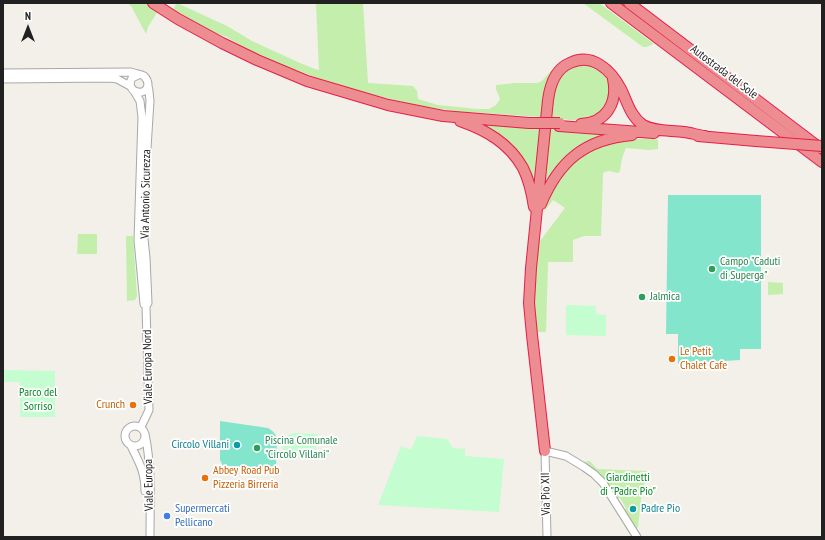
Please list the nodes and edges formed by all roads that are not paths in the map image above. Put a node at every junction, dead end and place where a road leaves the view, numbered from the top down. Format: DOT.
graph roads {
  1 [pos="611,3"];
  2 [pos="629,3"];
  3 [pos="154,4"];
  4 [pos="3,73"];
  5 [pos="138,75"];
  6 [pos="612,76"];
  7 [pos="3,79"];
  8 [pos="148,86"];
  9 [pos="132,89"];
  10 [pos="443,116"];
  11 [pos="559,125"];
  12 [pos="658,134"];
  13 [pos="705,136"];
  14 [pos="822,146"];
  15 [pos="822,149"];
  16 [pos="822,162"];
  17 [pos="536,215"];
  18 [pos="146,304"];
  19 [pos="143,431"];
  20 [pos="131,446"];
  21 [pos="545,451"];
  22 [pos="145,537"];
  23 [pos="150,537"];
  24 [pos="547,537"];
  25 [pos="637,537"];
  1 -- 16 [label="highway, Autostrada del Sole"];
  2 -- 15 [label="highway, Autostrada del Sole"];
  3 -- 10 [label="highway"];
  4 -- 5 [label="street"];
  5 -- 8 [label="street"];
  5 -- 9 [label="street"];
  6 -- 11 [label="highway"];
  6 -- 13 [label="highway"];
  6 -- 17 [label="highway"];
  7 -- 9 [label="street"];
  8 -- 9 [label="street"];
  8 -- 18 [label="street, Via Antonio Sicurezza"];
  9 -- 18 [label="street, Via Antonio Sicurezza"];
  10 -- 11 [label="highway, bridge"];
  10 -- 17 [label="highway"];
  11 -- 12 [label="highway"];
  12 -- 13 [label="highway"];
  12 -- 17 [label="highway"];
  13 -- 14 [label="highway, bridge"];
  17 -- 21 [label="highway"];
  18 -- 19 [label="street, Viale Europa Nord"];
  19 -- 20 [label="street"];
  19 -- 20 [label="street"];
  19 -- 23 [label="street, Viale Europa"];
  20 -- 22 [label="street, Viale Europa"];
  21 -- 24 [label="street, Via Pio XII"];
  21 -- 25 [label="street"];
}
